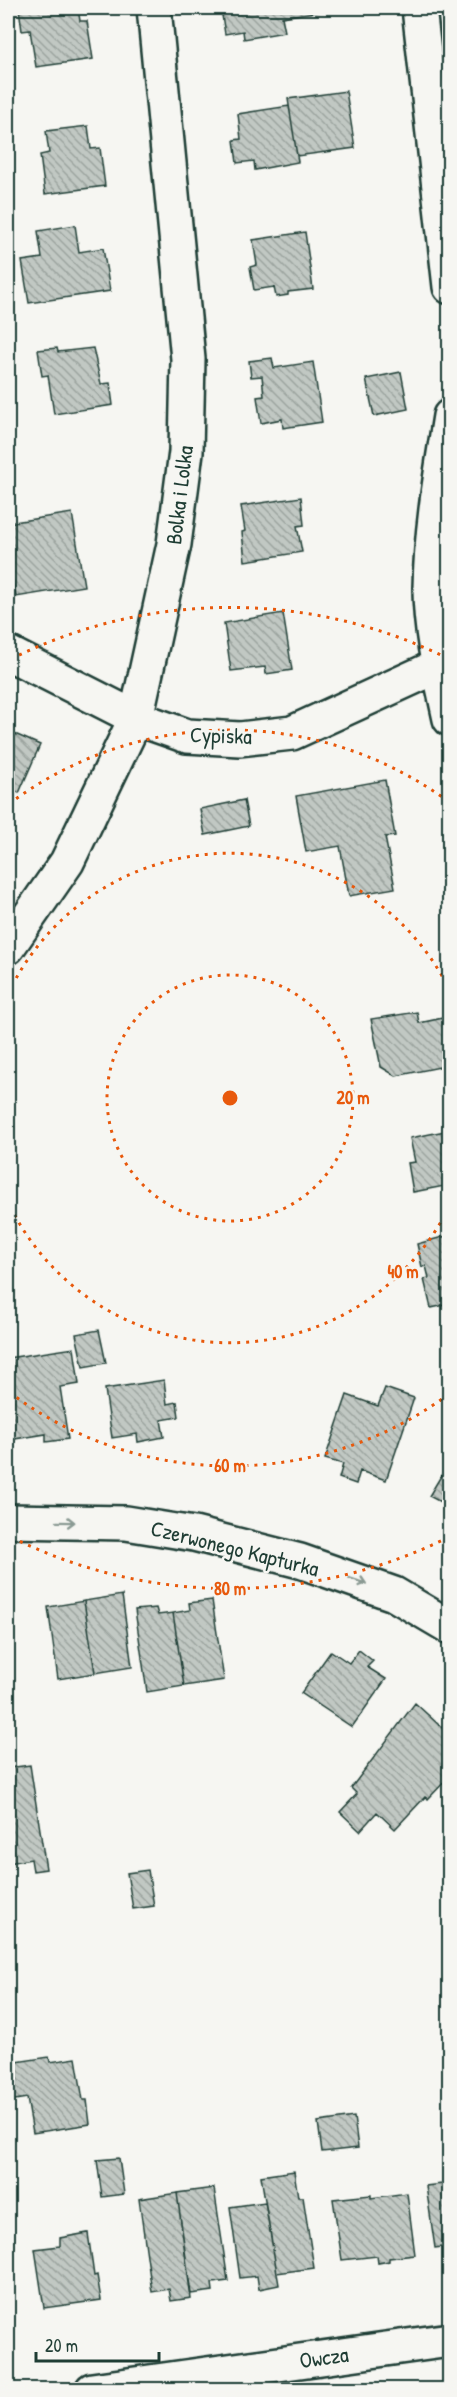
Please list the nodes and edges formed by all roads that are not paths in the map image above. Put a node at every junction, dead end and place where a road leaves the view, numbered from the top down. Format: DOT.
graph roads {
  1 [pos="154,8"];
  2 [pos="419,8"];
  3 [pos="450,287"];
  4 [pos="450,416"];
  5 [pos="8,653"];
  6 [pos="438,666"];
  7 [pos="136,718"];
  8 [pos="450,719"];
  9 [pos="8,947"];
  10 [pos="8,1521"];
  11 [pos="450,1627"];
  12 [pos="450,2340"];
  13 [pos="92,2390"];
  1 -- 7 [label="street, Bolka i Lolka"];
  2 -- 3 [label="street"];
  4 -- 6 [label="street"];
  5 -- 7 [label="street, Cypiska"];
  6 -- 7 [label="street, Cypiska"];
  6 -- 8 [label="street"];
  7 -- 9 [label="street, Bolka i Lolka"];
  10 -- 11 [label="street, Czerwonego Kapturka, one-way"];
  12 -- 13 [label="street, Owcza"];
}
